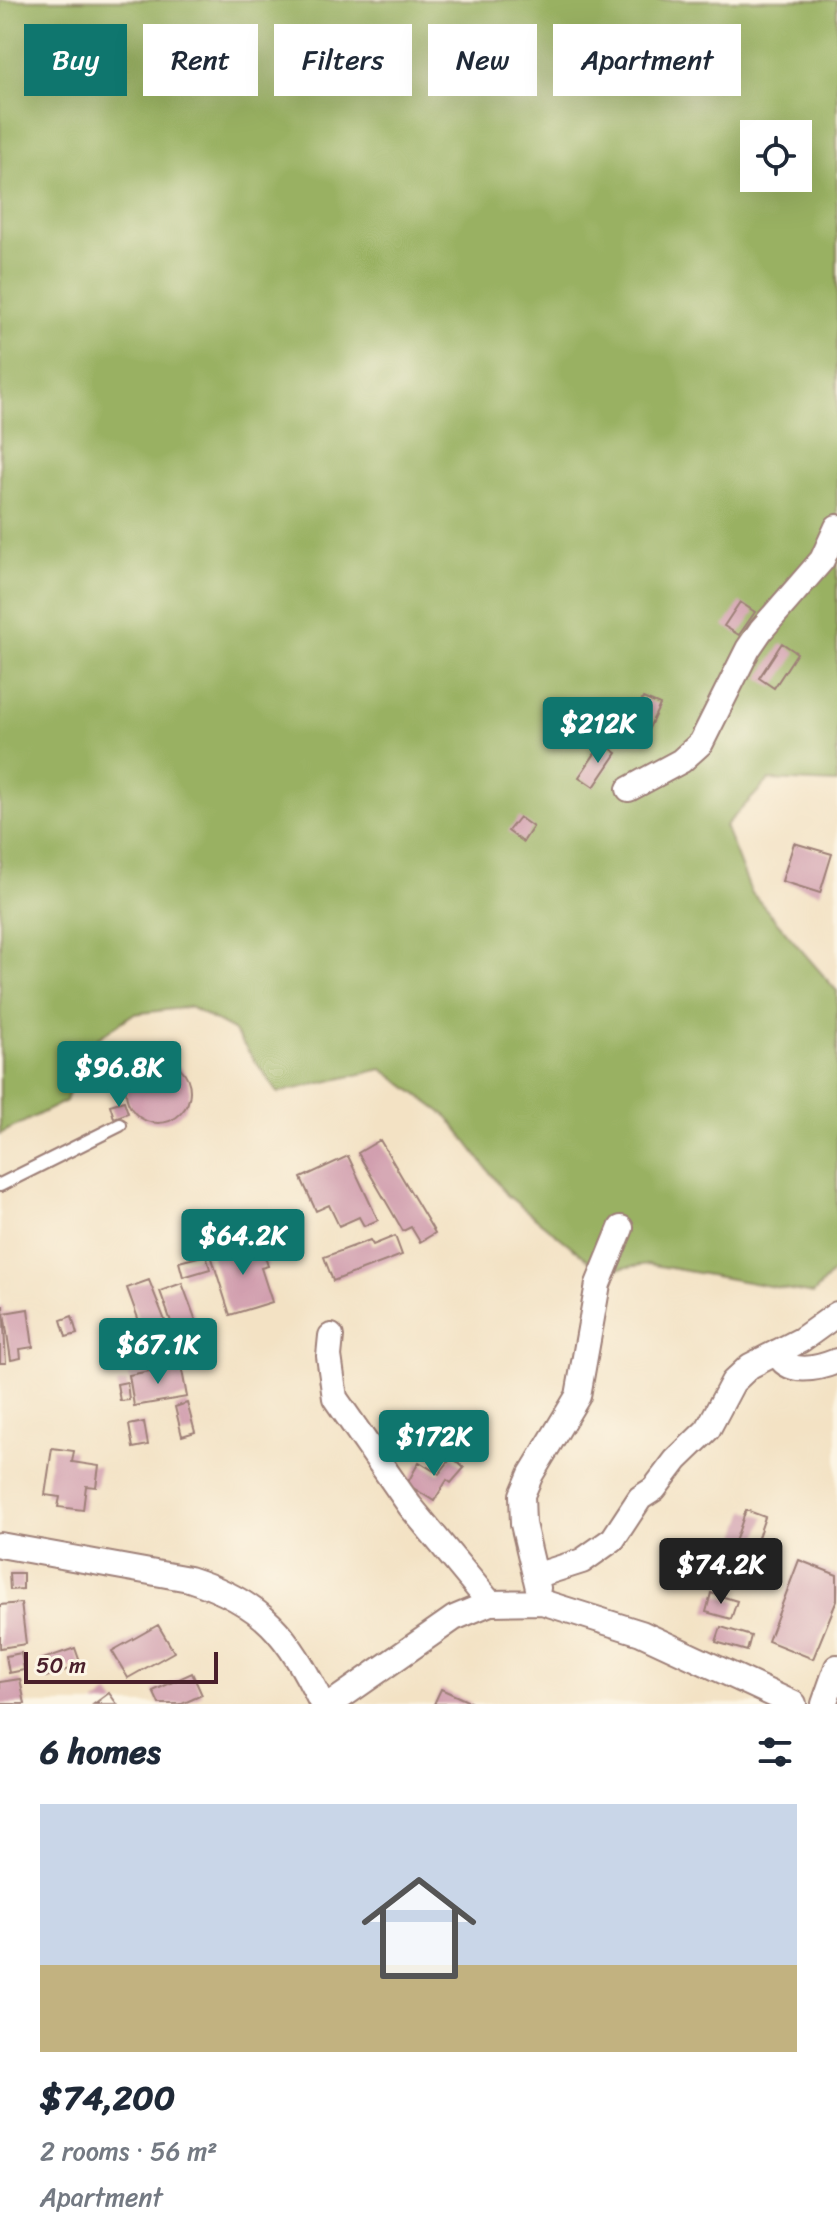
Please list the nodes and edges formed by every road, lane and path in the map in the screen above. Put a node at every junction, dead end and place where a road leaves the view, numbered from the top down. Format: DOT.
graph roads {
  1 [pos="837,527"];
  2 [pos="629,789"];
  3 [pos="120,1125"];
  4 [pos="0,1185"];
  5 [pos="621,1228"];
  6 [pos="837,1314"];
  7 [pos="331,1336"];
  8 [pos="777,1352"];
  9 [pos="837,1361"];
  10 [pos="0,1545"];
  11 [pos="535,1576"];
  12 [pos="542,1602"];
  13 [pos="490,1603"];
  14 [pos="837,1667"];
  15 [pos="322,1704"];
  16 [pos="331,1704"];
  17 [pos="794,1704"];
  18 [pos="824,1704"];
  1 -- 2 [label="street"];
  3 -- 4 [label="lane"];
  5 -- 11 [label="street"];
  6 -- 8 [label="street"];
  7 -- 13 [label="street"];
  8 -- 9 [label="street"];
  8 -- 11 [label="street"];
  10 -- 15 [label="street"];
  11 -- 12 [label="street"];
  12 -- 13 [label="street"];
  12 -- 17 [label="street"];
  13 -- 16 [label="street"];
  14 -- 18 [label="street"];
}
